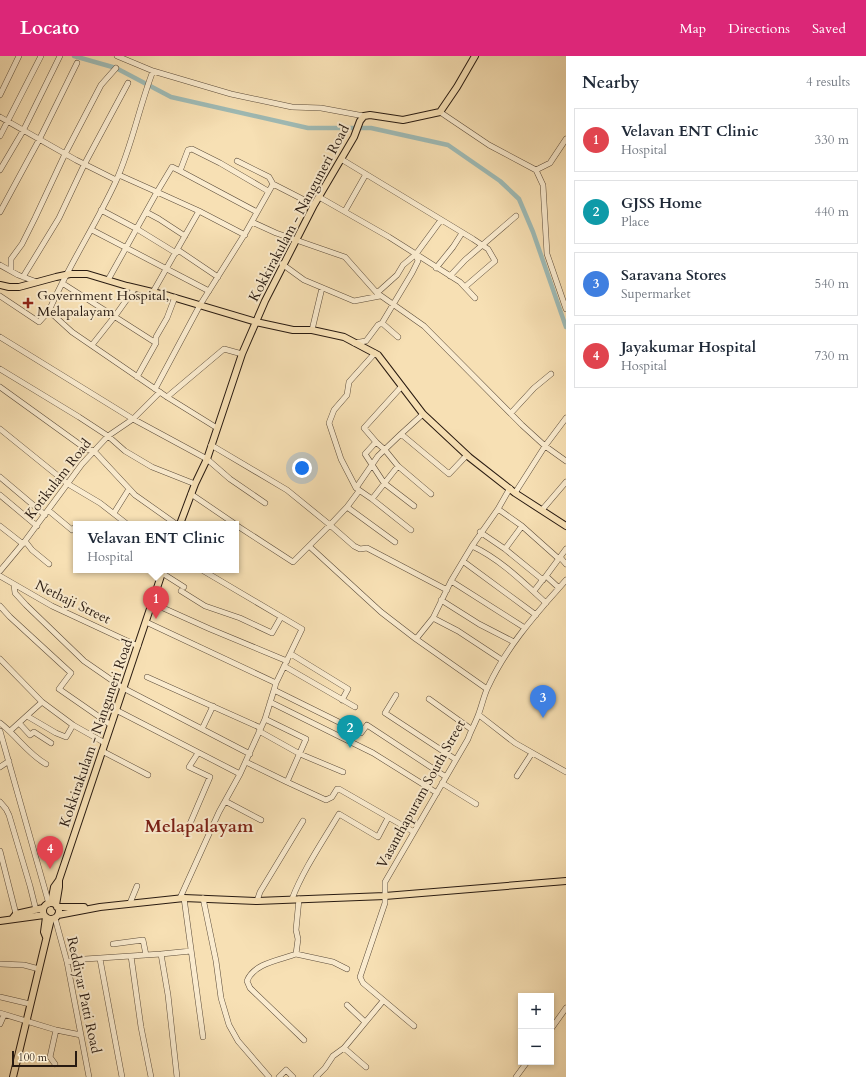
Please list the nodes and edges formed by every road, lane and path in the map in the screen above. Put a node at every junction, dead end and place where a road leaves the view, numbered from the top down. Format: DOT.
graph roads {
  1 [pos="19,56"];
  2 [pos="41,56"];
  3 [pos="60,56"];
  4 [pos="117,56"];
  5 [pos="474,56"];
  6 [pos="77,63"];
  7 [pos="116,68"];
  8 [pos="153,71"];
  9 [pos="128,83"];
  10 [pos="0,95"];
  11 [pos="440,112"];
  12 [pos="0,117"];
  13 [pos="362,118"];
  14 [pos="8,122"];
  15 [pos="23,131"];
  16 [pos="0,136"];
  17 [pos="566,139"];
  18 [pos="39,140"];
  19 [pos="65,154"];
  20 [pos="341,159"];
  21 [pos="237,161"];
  22 [pos="84,165"];
  23 [pos="0,170"];
  24 [pos="536,170"];
  25 [pos="180,171"];
  26 [pos="119,174"];
  27 [pos="366,174"];
  28 [pos="116,180"];
  29 [pos="273,184"];
  30 [pos="268,191"];
  31 [pos="157,192"];
  32 [pos="319,197"];
  33 [pos="314,205"];
  34 [pos="102,210"];
  35 [pos="199,211"];
  36 [pos="345,211"];
  37 [pos="0,212"];
  38 [pos="146,212"];
  39 [pos="257,212"];
  40 [pos="516,216"];
  41 [pos="440,220"];
  42 [pos="252,222"];
  43 [pos="137,229"];
  44 [pos="92,230"];
  45 [pos="462,233"];
  46 [pos="244,235"];
  47 [pos="185,236"];
  48 [pos="296,240"];
  49 [pos="482,245"];
  50 [pos="126,248"];
  51 [pos="178,250"];
  52 [pos="416,254"];
  53 [pos="282,264"];
  54 [pos="0,265"];
  55 [pos="167,268"];
  56 [pos="436,268"];
  57 [pos="11,271"];
  58 [pos="66,275"];
  59 [pos="450,276"];
  60 [pos="23,277"];
  61 [pos="218,277"];
  62 [pos="108,280"];
  63 [pos="62,282"];
  64 [pos="37,283"];
  65 [pos="1,286"];
  66 [pos="466,286"];
  67 [pos="135,288"];
  68 [pos="322,288"];
  69 [pos="209,291"];
  70 [pos="153,292"];
  71 [pos="378,295"];
  72 [pos="0,296"];
  73 [pos="175,298"];
  74 [pos="475,298"];
  75 [pos="200,305"];
  76 [pos="393,306"];
  77 [pos="566,309"];
  78 [pos="48,311"];
  79 [pos="115,316"];
  80 [pos="256,322"];
  81 [pos="382,323"];
  82 [pos="312,330"];
  83 [pos="0,337"];
  84 [pos="398,337"];
  85 [pos="156,343"];
  86 [pos="354,343"];
  87 [pos="92,345"];
  88 [pos="375,353"];
  89 [pos="242,354"];
  90 [pos="0,369"];
  91 [pos="551,374"];
  92 [pos="137,376"];
  93 [pos="0,386"];
  94 [pos="402,386"];
  95 [pos="157,391"];
  96 [pos="167,397"];
  97 [pos="511,413"];
  98 [pos="423,414"];
  99 [pos="566,418"];
  100 [pos="133,419"];
  101 [pos="217,428"];
  102 [pos="0,429"];
  103 [pos="401,434"];
  104 [pos="108,436"];
  105 [pos="376,442"];
  106 [pos="211,445"];
  107 [pos="545,446"];
  108 [pos="384,450"];
  109 [pos="94,451"];
  110 [pos="467,455"];
  111 [pos="206,459"];
  112 [pos="566,462"];
  113 [pos="372,466"];
  114 [pos="398,466"];
  115 [pos="0,477"];
  116 [pos="566,482"];
  117 [pos="384,483"];
  118 [pos="68,484"];
  119 [pos="195,484"];
  120 [pos="510,488"];
  121 [pos="129,489"];
  122 [pos="357,489"];
  123 [pos="515,493"];
  124 [pos="191,494"];
  125 [pos="431,494"];
  126 [pos="0,495"];
  127 [pos="372,500"];
  128 [pos="265,503"];
  129 [pos="414,506"];
  130 [pos="347,507"];
  131 [pos="498,509"];
  132 [pos="48,510"];
  133 [pos="542,510"];
  134 [pos="114,514"];
  135 [pos="45,515"];
  136 [pos="123,521"];
  137 [pos="172,521"];
  138 [pos="181,521"];
  139 [pos="232,521"];
  140 [pos="330,525"];
  141 [pos="0,526"];
  142 [pos="36,526"];
  143 [pos="239,526"];
  144 [pos="522,526"];
  145 [pos="566,526"];
  146 [pos="73,529"];
  147 [pos="411,530"];
  148 [pos="480,532"];
  149 [pos="395,542"];
  150 [pos="24,543"];
  151 [pos="309,546"];
  152 [pos="472,546"];
  153 [pos="566,548"];
  154 [pos="506,549"];
  155 [pos="559,558"];
  156 [pos="464,562"];
  157 [pos="49,564"];
  158 [pos="566,564"];
  159 [pos="0,571"];
  160 [pos="162,573"];
  161 [pos="165,573"];
  162 [pos="207,573"];
  163 [pos="0,576"];
  164 [pos="544,578"];
  165 [pos="566,580"];
  166 [pos="451,581"];
  167 [pos="14,585"];
  168 [pos="559,588"];
  169 [pos="447,590"];
  170 [pos="534,591"];
  171 [pos="441,600"];
  172 [pos="152,602"];
  173 [pos="546,603"];
  174 [pos="0,606"];
  175 [pos="536,615"];
  176 [pos="281,617"];
  177 [pos="433,618"];
  178 [pos="146,622"];
  179 [pos="525,628"];
  180 [pos="416,639"];
  181 [pos="514,642"];
  182 [pos="138,646"];
  183 [pos="291,654"];
  184 [pos="0,659"];
  185 [pos="502,660"];
  186 [pos="287,661"];
  187 [pos="284,666"];
  188 [pos="147,677"];
  189 [pos="276,683"];
  190 [pos="123,688"];
  191 [pos="487,689"];
  192 [pos="274,690"];
  193 [pos="396,695"];
  194 [pos="429,699"];
  195 [pos="342,700"];
  196 [pos="42,702"];
  197 [pos="270,702"];
  198 [pos="213,706"];
  199 [pos="355,707"];
  200 [pos="116,710"];
  201 [pos="479,715"];
  202 [pos="27,716"];
  203 [pos="265,718"];
  204 [pos="20,723"];
  205 [pos="0,724"];
  206 [pos="73,725"];
  207 [pos="111,726"];
  208 [pos="202,729"];
  209 [pos="471,729"];
  210 [pos="260,730"];
  211 [pos="0,731"];
  212 [pos="10,731"];
  213 [pos="51,743"];
  214 [pos="105,743"];
  215 [pos="102,751"];
  216 [pos="198,753"];
  217 [pos="532,753"];
  218 [pos="250,754"];
  219 [pos="300,754"];
  220 [pos="455,759"];
  221 [pos="9,761"];
  222 [pos="246,762"];
  223 [pos="46,764"];
  224 [pos="0,767"];
  225 [pos="343,772"];
  226 [pos="566,772"];
  227 [pos="240,774"];
  228 [pos="148,775"];
  229 [pos="517,776"];
  230 [pos="446,777"];
  231 [pos="287,782"];
  232 [pos="442,783"];
  233 [pos="437,793"];
  234 [pos="225,801"];
  235 [pos="476,804"];
  236 [pos="1,806"];
  237 [pos="388,818"];
  238 [pos="261,820"];
  239 [pos="303,820"];
  240 [pos="414,832"];
  241 [pos="186,833"];
  242 [pos="0,851"];
  243 [pos="566,881"];
  244 [pos="137,886"];
  245 [pos="385,896"];
  246 [pos="182,898"];
  247 [pos="204,898"];
  248 [pos="296,899"];
  249 [pos="257,901"];
  250 [pos="130,903"];
  251 [pos="53,905"];
  252 [pos="100,907"];
  253 [pos="43,908"];
  254 [pos="36,910"];
  255 [pos="14,917"];
  256 [pos="51,917"];
  257 [pos="0,921"];
  258 [pos="113,944"];
  259 [pos="191,952"];
  260 [pos="161,954"];
  261 [pos="296,954"];
  262 [pos="146,955"];
  263 [pos="131,956"];
  264 [pos="100,959"];
  265 [pos="67,962"];
  266 [pos="0,964"];
  267 [pos="39,969"];
  268 [pos="347,969"];
  269 [pos="0,997"];
  270 [pos="383,1001"];
  271 [pos="30,1004"];
  272 [pos="347,1005"];
  273 [pos="566,1008"];
  274 [pos="2,1014"];
  275 [pos="27,1022"];
  276 [pos="365,1022"];
  277 [pos="0,1024"];
  278 [pos="554,1025"];
  279 [pos="414,1026"];
  280 [pos="56,1030"];
  281 [pos="81,1035"];
  282 [pos="203,1037"];
  283 [pos="304,1040"];
  284 [pos="344,1048"];
  285 [pos="55,1064"];
  286 [pos="524,1065"];
  287 [pos="366,1067"];
  288 [pos="13,1077"];
  289 [pos="90,1077"];
  290 [pos="122,1077"];
  291 [pos="151,1077"];
  292 [pos="177,1077"];
  293 [pos="269,1077"];
  294 [pos="279,1077"];
  295 [pos="293,1077"];
  296 [pos="316,1077"];
  297 [pos="516,1077"];
  1 -- 10 [label="street"];
  2 -- 14 [label="street"];
  3 -- 15 [label="street"];
  4 -- 8 [label="street"];
  5 -- 11 [label="main road"];
  6 -- 18 [label="street"];
  7 -- 19 [label="street"];
  8 -- 13 [label="street"];
  8 -- 26 [label="street"];
  9 -- 22 [label="street"];
  11 -- 13 [label="main road, Kokkirakulam - Nanguneri Road"];
  11 -- 24 [label="street"];
  12 -- 14 [label="street"];
  13 -- 20 [label="main road, Kokkirakulam - Nanguneri Road"];
  14 -- 15 [label="street"];
  14 -- 16 [label="street"];
  15 -- 18 [label="street"];
  15 -- 23 [label="street"];
  17 -- 24 [label="street"];
  18 -- 19 [label="street"];
  18 -- 37 [label="street"];
  19 -- 22 [label="street"];
  19 -- 57 [label="street"];
  20 -- 27 [label="street"];
  20 -- 32 [label="main road, Kokkirakulam - Nanguneri Road"];
  21 -- 29 [label="street"];
  22 -- 28 [label="street"];
  22 -- 60 [label="street"];
  24 -- 77 [label="street"];
  25 -- 30 [label="street"];
  25 -- 31 [label="street"];
  25 -- 39 [label="street"];
  26 -- 28 [label="street"];
  26 -- 31 [label="street"];
  27 -- 36 [label="street"];
  27 -- 41 [label="street"];
  28 -- 34 [label="street"];
  29 -- 30 [label="street, Kotikulam Road"];
  29 -- 33 [label="street"];
  30 -- 39 [label="street, Kotikulam Road"];
  31 -- 35 [label="street"];
  31 -- 38 [label="street"];
  32 -- 33 [label="main road, Kokkirakulam - Nanguneri Road"];
  32 -- 36 [label="street"];
  33 -- 48 [label="main road, Kokkirakulam - Nanguneri Road"];
  34 -- 43 [label="street"];
  34 -- 44 [label="street"];
  35 -- 46 [label="street"];
  35 -- 47 [label="street"];
  36 -- 52 [label="street"];
  38 -- 43 [label="street"];
  38 -- 47 [label="street"];
  39 -- 42 [label="street, Kotikulam Road"];
  40 -- 49 [label="street"];
  41 -- 45 [label="street"];
  41 -- 52 [label="street"];
  42 -- 46 [label="street, Kotikulam Road"];
  42 -- 48 [label="street"];
  43 -- 50 [label="street"];
  43 -- 51 [label="street"];
  44 -- 50 [label="street"];
  44 -- 58 [label="street"];
  45 -- 49 [label="street"];
  45 -- 56 [label="street"];
  46 -- 61 [label="street, Kotikulam Road"];
  47 -- 51 [label="street"];
  48 -- 53 [label="main road, Kokkirakulam - Nanguneri Road"];
  48 -- 71 [label="street"];
  49 -- 59 [label="street"];
  49 -- 66 [label="street"];
  50 -- 55 [label="street"];
  50 -- 62 [label="street"];
  51 -- 55 [label="street"];
  51 -- 61 [label="street"];
  52 -- 56 [label="street"];
  52 -- 71 [label="street"];
  52 -- 76 [label="street"];
  53 -- 68 [label="street"];
  53 -- 80 [label="main road, Kokkirakulam - Nanguneri Road"];
  54 -- 57 [label="street"];
  55 -- 69 [label="street"];
  55 -- 70 [label="street"];
  56 -- 59 [label="street"];
  57 -- 60 [label="street"];
  58 -- 62 [label="main road"];
  58 -- 63 [label="street"];
  58 -- 64 [label="main road"];
  59 -- 66 [label="street"];
  60 -- 64 [label="street"];
  61 -- 69 [label="street, Kotikulam Road"];
  62 -- 67 [label="main road"];
  63 -- 78 [label="street"];
  63 -- 79 [label="street"];
  64 -- 65 [label="main road"];
  66 -- 74 [label="street"];
  67 -- 70 [label="main road"];
  67 -- 79 [label="street"];
  68 -- 71 [label="street"];
  68 -- 82 [label="street"];
  69 -- 75 [label="street, Kotikulam Road"];
  70 -- 73 [label="main road"];
  71 -- 76 [label="street"];
  72 -- 78 [label="street"];
  73 -- 75 [label="main road"];
  73 -- 85 [label="street"];
  75 -- 80 [label="main road"];
  75 -- 95 [label="street, Kotikulam Road"];
  76 -- 81 [label="street"];
  76 -- 97 [label="street"];
  78 -- 87 [label="street"];
  79 -- 85 [label="street"];
  79 -- 87 [label="street"];
  80 -- 82 [label="main road"];
  80 -- 89 [label="main road, Kokkirakulam - Nanguneri Road"];
  81 -- 84 [label="street"];
  81 -- 86 [label="street"];
  82 -- 86 [label="main road"];
  83 -- 100 [label="street"];
  85 -- 92 [label="street"];
  86 -- 88 [label="main road"];
  87 -- 92 [label="street"];
  88 -- 94 [label="main road"];
  88 -- 122 [label="street"];
  89 -- 96 [label="street"];
  89 -- 101 [label="main road, Kokkirakulam - Nanguneri Road"];
  90 -- 104 [label="street"];
  91 -- 97 [label="street"];
  92 -- 95 [label="street"];
  93 -- 109 [label="street"];
  94 -- 98 [label="main road"];
  94 -- 105 [label="street"];
  95 -- 96 [label="street"];
  95 -- 100 [label="street, Kotikulam Road"];
  96 -- 101 [label="street"];
  97 -- 107 [label="street"];
  98 -- 103 [label="street"];
  98 -- 110 [label="main road"];
  99 -- 107 [label="street"];
  100 -- 104 [label="street, Kotikulam Road"];
  100 -- 111 [label="street"];
  101 -- 106 [label="main road, Kokkirakulam - Nanguneri Road"];
  102 -- 118 [label="street"];
  103 -- 108 [label="street"];
  103 -- 110 [label="street"];
  104 -- 109 [label="street, Kotikulam Road"];
  104 -- 119 [label="street"];
  105 -- 108 [label="street"];
  105 -- 113 [label="street"];
  106 -- 111 [label="main road, Kokkirakulam - Nanguneri Road"];
  106 -- 140 [label="street"];
  107 -- 112 [label="street"];
  107 -- 123 [label="street"];
  108 -- 113 [label="street"];
  108 -- 114 [label="street"];
  109 -- 118 [label="street, Kotikulam Road"];
  109 -- 121 [label="street"];
  110 -- 120 [label="main road"];
  111 -- 119 [label="main road, Kokkirakulam - Nanguneri Road"];
  111 -- 128 [label="street"];
  113 -- 117 [label="street"];
  113 -- 122 [label="street"];
  114 -- 117 [label="street"];
  114 -- 125 [label="street"];
  115 -- 135 [label="street"];
  116 -- 133 [label="street"];
  117 -- 127 [label="street"];
  117 -- 129 [label="street"];
  118 -- 132 [label="street, Kotikulam Road"];
  118 -- 134 [label="street"];
  119 -- 124 [label="main road, Kokkirakulam - Nanguneri Road"];
  120 -- 123 [label="main road"];
  120 -- 131 [label="street"];
  121 -- 134 [label="street"];
  121 -- 137 [label="street"];
  122 -- 127 [label="street"];
  122 -- 130 [label="street"];
  123 -- 133 [label="main road"];
  124 -- 138 [label="main road, Kokkirakulam - Nanguneri Road"];
  124 -- 139 [label="street"];
  126 -- 142 [label="street"];
  127 -- 147 [label="street"];
  130 -- 140 [label="street"];
  130 -- 149 [label="street"];
  131 -- 144 [label="street"];
  131 -- 148 [label="street"];
  132 -- 135 [label="street, Kotikulam Road"];
  132 -- 146 [label="street"];
  133 -- 145 [label="main road"];
  134 -- 136 [label="street"];
  135 -- 142 [label="street, Kotikulam Road"];
  140 -- 151 [label="street"];
  140 -- 169 [label="street"];
  141 -- 150 [label="street"];
  142 -- 150 [label="street, Kotikulam Road"];
  143 -- 151 [label="street"];
  144 -- 154 [label="street"];
  144 -- 155 [label="street"];
  148 -- 152 [label="street"];
  148 -- 154 [label="street"];
  150 -- 157 [label="street"];
  150 -- 159 [label="street, Kotikulam Road"];
  151 -- 180 [label="street"];
  152 -- 156 [label="street"];
  152 -- 170 [label="street"];
  153 -- 155 [label="street"];
  154 -- 164 [label="street"];
  155 -- 158 [label="street"];
  155 -- 164 [label="street"];
  156 -- 166 [label="street"];
  156 -- 175 [label="street"];
  160 -- 172 [label="main road, Kokkirakulam - Nanguneri Road"];
  161 -- 176 [label="street"];
  162 -- 176 [label="street"];
  163 -- 167 [label="street, Nethaji Street"];
  164 -- 168 [label="street"];
  164 -- 170 [label="street"];
  165 -- 168 [label="street, Vasanthapuram South Street"];
  166 -- 169 [label="street"];
  166 -- 179 [label="street"];
  167 -- 182 [label="street, Nethaji Street"];
  167 -- 190 [label="street"];
  168 -- 173 [label="street, Vasanthapuram South Street"];
  169 -- 171 [label="street"];
  170 -- 173 [label="street"];
  171 -- 177 [label="street"];
  171 -- 181 [label="street"];
  172 -- 178 [label="main road, Kokkirakulam - Nanguneri Road"];
  172 -- 186 [label="street"];
  173 -- 175 [label="street, Vasanthapuram South Street"];
  174 -- 207 [label="street"];
  175 -- 179 [label="street, Vasanthapuram South Street"];
  176 -- 183 [label="street"];
  177 -- 180 [label="street"];
  177 -- 185 [label="street"];
  178 -- 182 [label="main road, Kokkirakulam - Nanguneri Road"];
  178 -- 189 [label="street"];
  179 -- 181 [label="street, Vasanthapuram South Street"];
  180 -- 191 [label="street"];
  181 -- 185 [label="street, Vasanthapuram South Street"];
  182 -- 190 [label="main road, Kokkirakulam - Nanguneri Road"];
  183 -- 186 [label="street"];
  183 -- 195 [label="street"];
  184 -- 196 [label="street"];
  185 -- 191 [label="street, Vasanthapuram South Street"];
  186 -- 187 [label="street"];
  187 -- 189 [label="street"];
  187 -- 195 [label="street"];
  188 -- 198 [label="street"];
  189 -- 192 [label="street"];
  190 -- 200 [label="main road, Kokkirakulam - Nanguneri Road"];
  190 -- 208 [label="street"];
  191 -- 201 [label="street, Vasanthapuram South Street"];
  192 -- 197 [label="street"];
  192 -- 230 [label="street"];
  193 -- 220 [label="street"];
  194 -- 209 [label="street"];
  195 -- 199 [label="street"];
  196 -- 202 [label="street"];
  196 -- 206 [label="street"];
  197 -- 203 [label="street"];
  197 -- 233 [label="street"];
  198 -- 208 [label="street"];
  198 -- 210 [label="street"];
  200 -- 207 [label="main road, Kokkirakulam - Nanguneri Road"];
  200 -- 216 [label="street"];
  201 -- 209 [label="street, Vasanthapuram South Street"];
  201 -- 217 [label="street"];
  202 -- 204 [label="street"];
  202 -- 206 [label="street"];
  203 -- 210 [label="street"];
  203 -- 219 [label="street"];
  204 -- 212 [label="street"];
  204 -- 213 [label="street"];
  205 -- 212 [label="street"];
  206 -- 214 [label="street"];
  207 -- 214 [label="main road, Kokkirakulam - Nanguneri Road"];
  208 -- 218 [label="street"];
  209 -- 220 [label="street, Vasanthapuram South Street"];
  210 -- 218 [label="street"];
  210 -- 219 [label="street"];
  211 -- 221 [label="street"];
  212 -- 223 [label="street"];
  214 -- 215 [label="main road, Kokkirakulam - Nanguneri Road"];
  215 -- 228 [label="street"];
  215 -- 251 [label="main road, Kokkirakulam - Nanguneri Road"];
  216 -- 227 [label="street"];
  216 -- 241 [label="street"];
  217 -- 226 [label="street"];
  217 -- 229 [label="street"];
  218 -- 222 [label="street"];
  219 -- 225 [label="street"];
  219 -- 231 [label="street"];
  220 -- 230 [label="street, Vasanthapuram South Street"];
  221 -- 224 [label="street"];
  221 -- 251 [label="street"];
  222 -- 227 [label="street"];
  222 -- 231 [label="street"];
  227 -- 234 [label="street"];
  230 -- 232 [label="street, Vasanthapuram South Street"];
  231 -- 237 [label="street"];
  232 -- 233 [label="street, Vasanthapuram South Street"];
  232 -- 235 [label="street"];
  233 -- 240 [label="street, Vasanthapuram South Street"];
  234 -- 238 [label="street"];
  234 -- 246 [label="street"];
  236 -- 254 [label="street"];
  237 -- 240 [label="street"];
  237 -- 248 [label="street"];
  239 -- 249 [label="street"];
  240 -- 245 [label="street, Vasanthapuram South Street"];
  242 -- 255 [label="street"];
  243 -- 245 [label="main road"];
  244 -- 250 [label="street"];
  245 -- 248 [label="main road"];
  245 -- 270 [label="street, Vasanthapuram South Street"];
  246 -- 247 [label="main road"];
  246 -- 250 [label="main road"];
  246 -- 259 [label="street"];
  247 -- 249 [label="main road"];
  247 -- 293 [label="street"];
  248 -- 249 [label="main road"];
  248 -- 261 [label="street"];
  250 -- 252 [label="main road"];
  251 -- 252 [label="main road"];
  251 -- 253 [label="main road"];
  251 -- 256 [label="main road, Kokkirakulam - Nanguneri Road"];
  252 -- 256 [label="main road"];
  253 -- 254 [label="main road"];
  253 -- 256 [label="main road"];
  254 -- 255 [label="main road"];
  255 -- 256 [label="main road"];
  255 -- 257 [label="main road"];
  256 -- 265 [label="street, Reddiyar Patti Road"];
  256 -- 267 [label="main road"];
  258 -- 262 [label="street"];
  259 -- 260 [label="street"];
  259 -- 282 [label="street"];
  260 -- 262 [label="street"];
  260 -- 292 [label="street"];
  261 -- 268 [label="street"];
  261 -- 283 [label="street"];
  262 -- 263 [label="street"];
  263 -- 264 [label="street"];
  263 -- 291 [label="street"];
  264 -- 265 [label="street"];
  264 -- 290 [label="street"];
  265 -- 281 [label="street, Reddiyar Patti Road"];
  266 -- 267 [label="street"];
  267 -- 271 [label="main road"];
  269 -- 271 [label="street"];
  270 -- 276 [label="street"];
  270 -- 279 [label="street"];
  271 -- 275 [label="main road"];
  272 -- 276 [label="street"];
  273 -- 278 [label="street"];
  274 -- 275 [label="street"];
  274 -- 277 [label="street"];
  275 -- 280 [label="street"];
  275 -- 288 [label="main road"];
  276 -- 284 [label="street"];
  280 -- 281 [label="street"];
  280 -- 285 [label="street"];
  281 -- 289 [label="street, Reddiyar Patti Road"];
  284 -- 287 [label="street"];
  284 -- 296 [label="street"];
  286 -- 297 [label="street"];
  294 -- 295 [label="street"];
}
